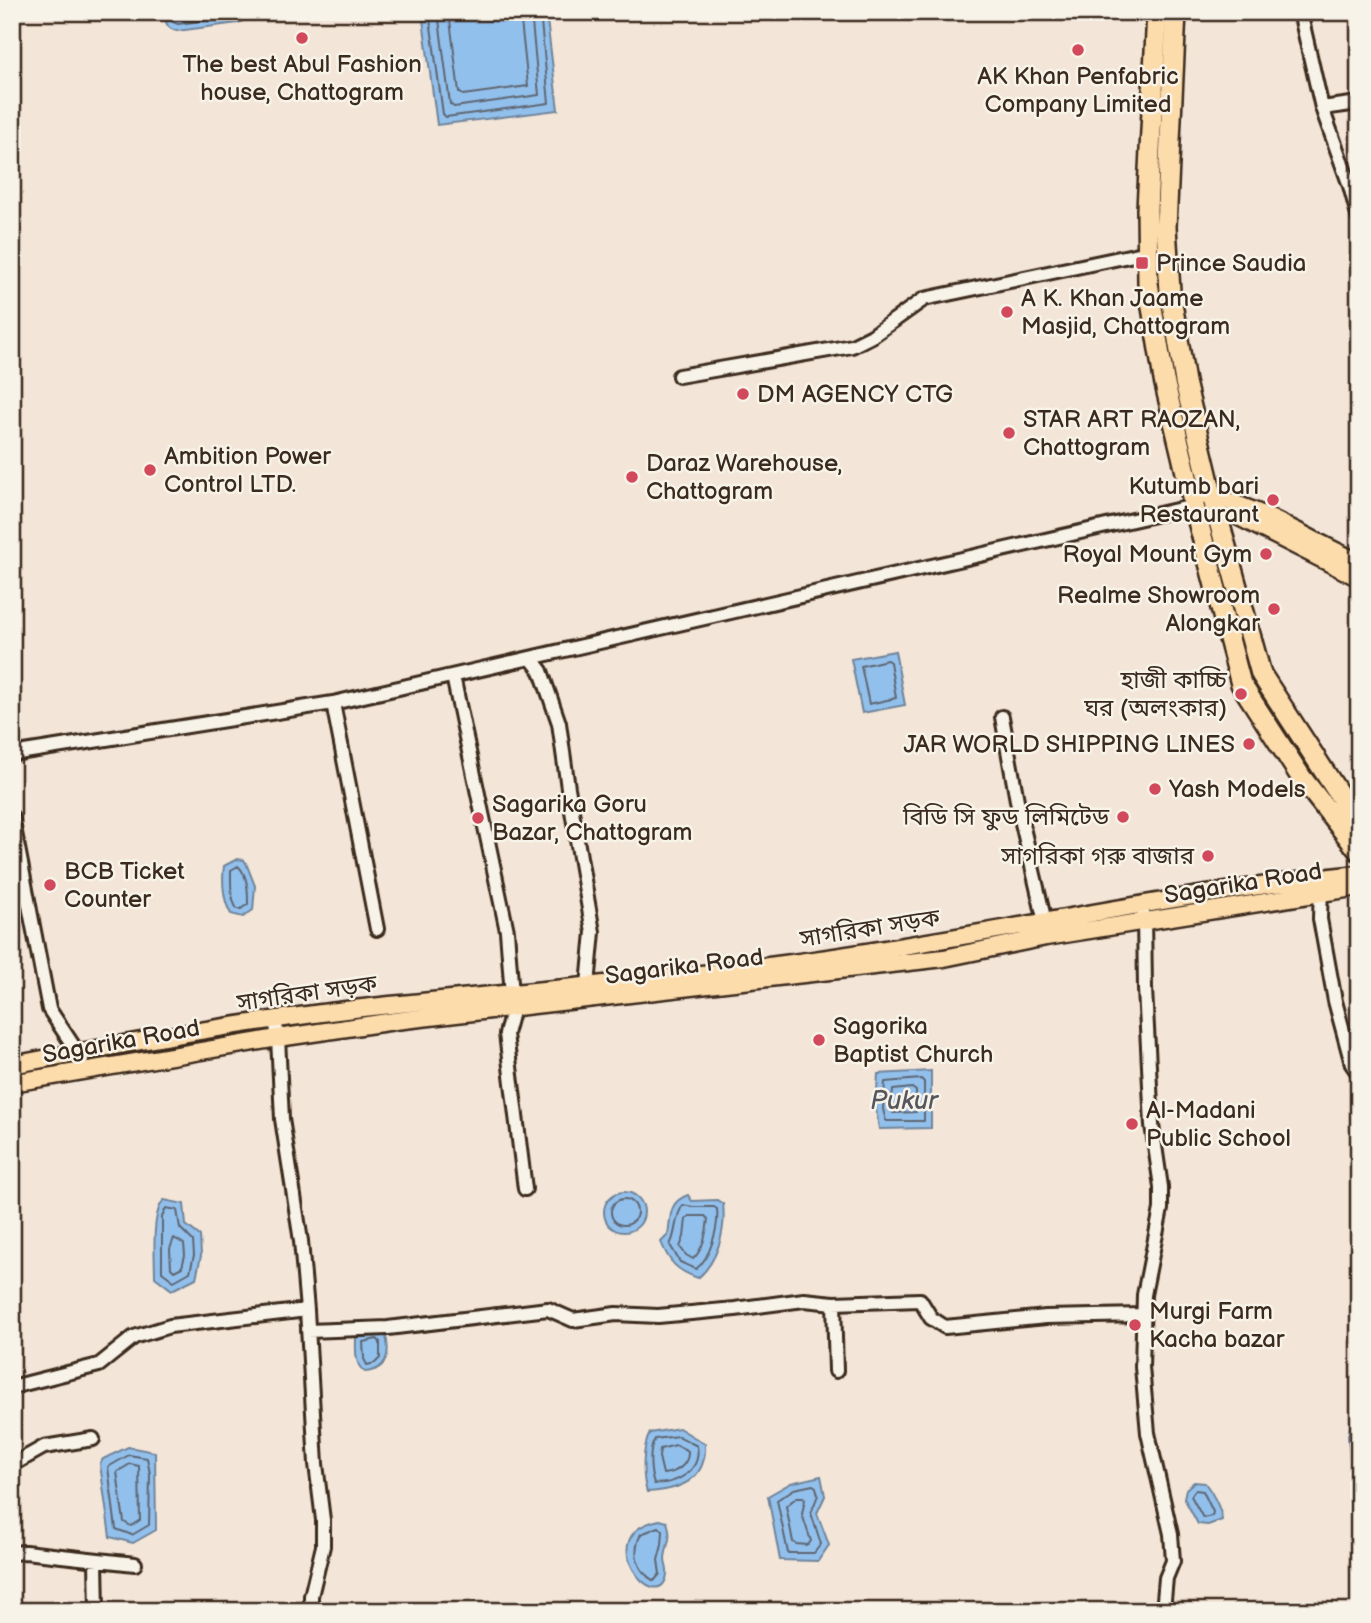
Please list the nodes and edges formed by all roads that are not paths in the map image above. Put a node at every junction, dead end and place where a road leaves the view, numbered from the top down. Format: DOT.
graph roads {
  1 [pos="1157,12"];
  2 [pos="1176,12"];
  3 [pos="1300,12"];
  4 [pos="1359,103"];
  5 [pos="1322,108"];
  6 [pos="1354,184"];
  7 [pos="1359,219"];
  8 [pos="1148,252"];
  9 [pos="679,376"];
  10 [pos="1193,500"];
  11 [pos="1213,502"];
  12 [pos="1359,562"];
  13 [pos="1359,578"];
  14 [pos="531,658"];
  15 [pos="453,676"];
  16 [pos="333,703"];
  17 [pos="1002,717"];
  18 [pos="12,754"];
  19 [pos="12,817"];
  20 [pos="1359,825"];
  21 [pos="1359,851"];
  22 [pos="1359,874"];
  23 [pos="1321,886"];
  24 [pos="1359,887"];
  25 [pos="1144,904"];
  26 [pos="1045,922"];
  27 [pos="1143,922"];
  28 [pos="377,929"];
  29 [pos="942,940"];
  30 [pos="944,958"];
  31 [pos="588,985"];
  32 [pos="512,1001"];
  33 [pos="275,1019"];
  34 [pos="278,1038"];
  35 [pos="79,1052"];
  36 [pos="12,1065"];
  37 [pos="85,1070"];
  38 [pos="1359,1074"];
  39 [pos="12,1083"];
  40 [pos="525,1189"];
  41 [pos="834,1303"];
  42 [pos="307,1310"];
  43 [pos="1143,1315"];
  44 [pos="308,1331"];
  45 [pos="836,1371"];
  46 [pos="12,1387"];
  47 [pos="93,1439"];
  48 [pos="12,1465"];
  49 [pos="12,1553"];
  50 [pos="96,1561"];
  51 [pos="135,1564"];
  52 [pos="97,1611"];
  53 [pos="311,1611"];
  54 [pos="1163,1611"];
  1 -- 8 [label="highway"];
  2 -- 11 [label="highway"];
  3 -- 5 [label="street"];
  4 -- 5 [label="street"];
  5 -- 6 [label="street"];
  6 -- 7 [label="street"];
  8 -- 9 [label="street"];
  8 -- 10 [label="highway"];
  10 -- 11 [label="main road"];
  10 -- 14 [label="street"];
  10 -- 21 [label="highway"];
  11 -- 12 [label="main road"];
  11 -- 13 [label="main road"];
  11 -- 20 [label="highway"];
  14 -- 15 [label="street"];
  14 -- 31 [label="street"];
  15 -- 16 [label="street"];
  15 -- 32 [label="street"];
  16 -- 18 [label="street"];
  16 -- 28 [label="street"];
  17 -- 26 [label="street"];
  19 -- 35 [label="street"];
  22 -- 23 [label="main road, সাগরিকা সড়ক"];
  23 -- 24 [label="main road, Sagarika Road"];
  23 -- 25 [label="main road, সাগরিকা সড়ক"];
  23 -- 27 [label="main road, Sagarika Road"];
  23 -- 38 [label="street"];
  25 -- 26 [label="main road, সাগরিকা সড়ক"];
  25 -- 27 [label="street"];
  26 -- 29 [label="main road, সাগরিকা সড়ক"];
  27 -- 30 [label="main road, Sagarika Road"];
  27 -- 43 [label="street"];
  29 -- 30 [label="main road"];
  29 -- 31 [label="main road, সাগরিকা সড়ক"];
  30 -- 32 [label="main road, Sagarika Road"];
  31 -- 32 [label="main road, সাগরিকা সড়ক"];
  32 -- 33 [label="main road, সাগরিকা সড়ক"];
  32 -- 34 [label="main road, Sagarika Road"];
  32 -- 40 [label="street"];
  33 -- 34 [label="street"];
  33 -- 35 [label="main road, সাগরিকা সড়ক"];
  34 -- 37 [label="main road, Sagarika Road"];
  34 -- 42 [label="street"];
  35 -- 36 [label="main road, সাগরিকা সড়ক"];
  35 -- 37 [label="street"];
  37 -- 39 [label="main road, Sagarika Road"];
  41 -- 43 [label="street"];
  41 -- 44 [label="street"];
  41 -- 45 [label="street"];
  42 -- 44 [label="street"];
  42 -- 46 [label="street"];
  43 -- 54 [label="street"];
  44 -- 53 [label="street"];
  47 -- 48 [label="street"];
  49 -- 50 [label="street"];
  50 -- 51 [label="street"];
  50 -- 52 [label="street"];
}
